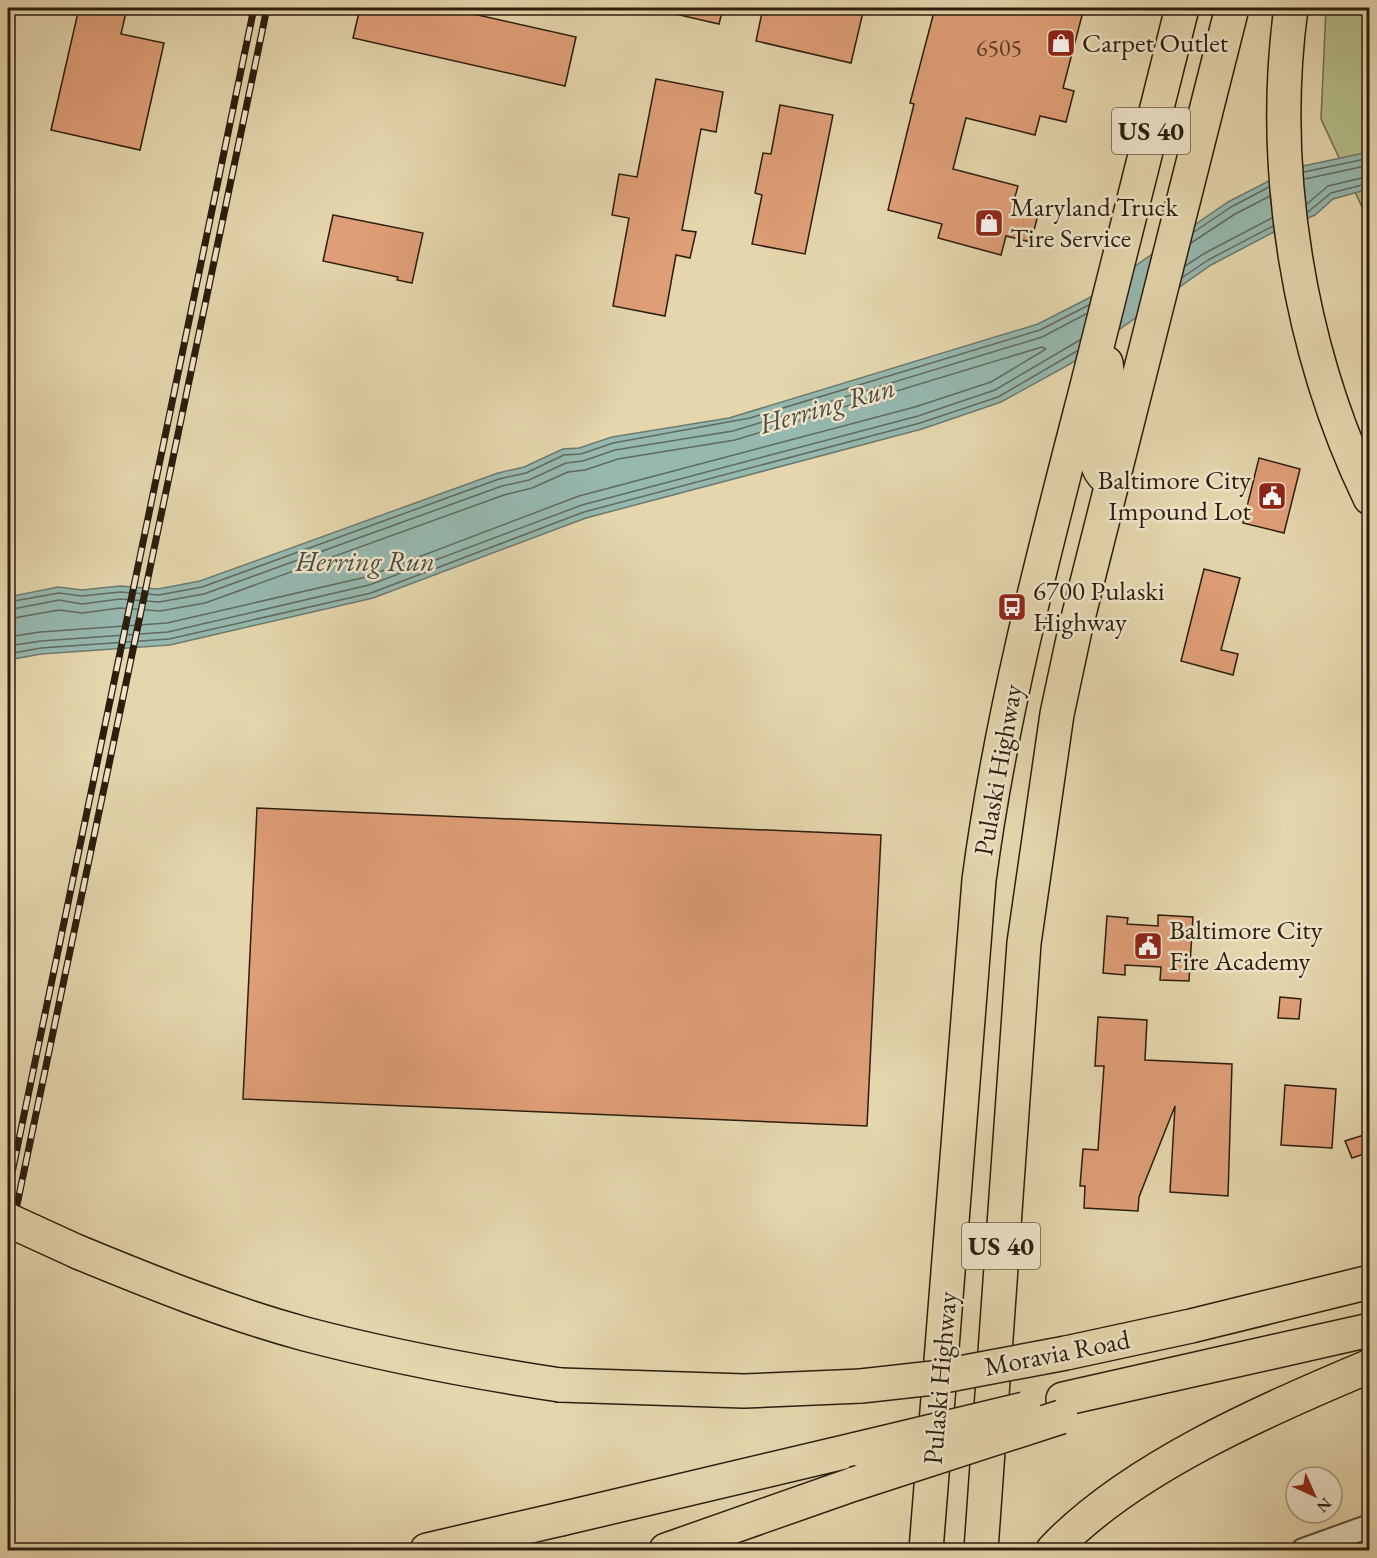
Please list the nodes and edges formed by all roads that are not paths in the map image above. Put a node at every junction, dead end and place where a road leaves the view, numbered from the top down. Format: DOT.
graph roads {
  1 [pos="1182,8"];
  2 [pos="1211,8"];
  3 [pos="1232,8"];
  4 [pos="1291,8"];
  5 [pos="1188,184"];
  6 [pos="1096,380"];
  7 [pos="1112,483"];
  8 [pos="1370,498"];
  9 [pos="8,1220"];
  10 [pos="1370,1282"];
  11 [pos="1370,1330"];
  12 [pos="1370,1366"];
  13 [pos="1062,1408"];
  14 [pos="933,1446"];
  15 [pos="1370,1526"];
  16 [pos="427,1551"];
  17 [pos="666,1551"];
  18 [pos="917,1551"];
  19 [pos="926,1551"];
  20 [pos="981,1551"];
  21 [pos="1053,1551"];
  22 [pos="1303,1551"];
  1 -- 6 [label="main road, Pulaski Highway / US 40"];
  2 -- 5 [label="main road"];
  3 -- 5 [label="main road, Pulaski Highway / US 40"];
  4 -- 8 [label="main road"];
  5 -- 7 [label="main road, Pulaski Highway / US 40"];
  6 -- 7 [label="main road"];
  6 -- 14 [label="main road, Pulaski Highway / US 40"];
  7 -- 20 [label="main road, Pulaski Highway / US 40"];
  9 -- 10 [label="main road, Moravia Road, bridge"];
  11 -- 13 [label="main road"];
  12 -- 21 [label="main road"];
  13 -- 16 [label="main road, bridge"];
  13 -- 17 [label="main road, bridge"];
  14 -- 18 [label="main road"];
  14 -- 19 [label="main road, Pulaski Highway / US 40"];
  15 -- 22 [label="street"];
}
